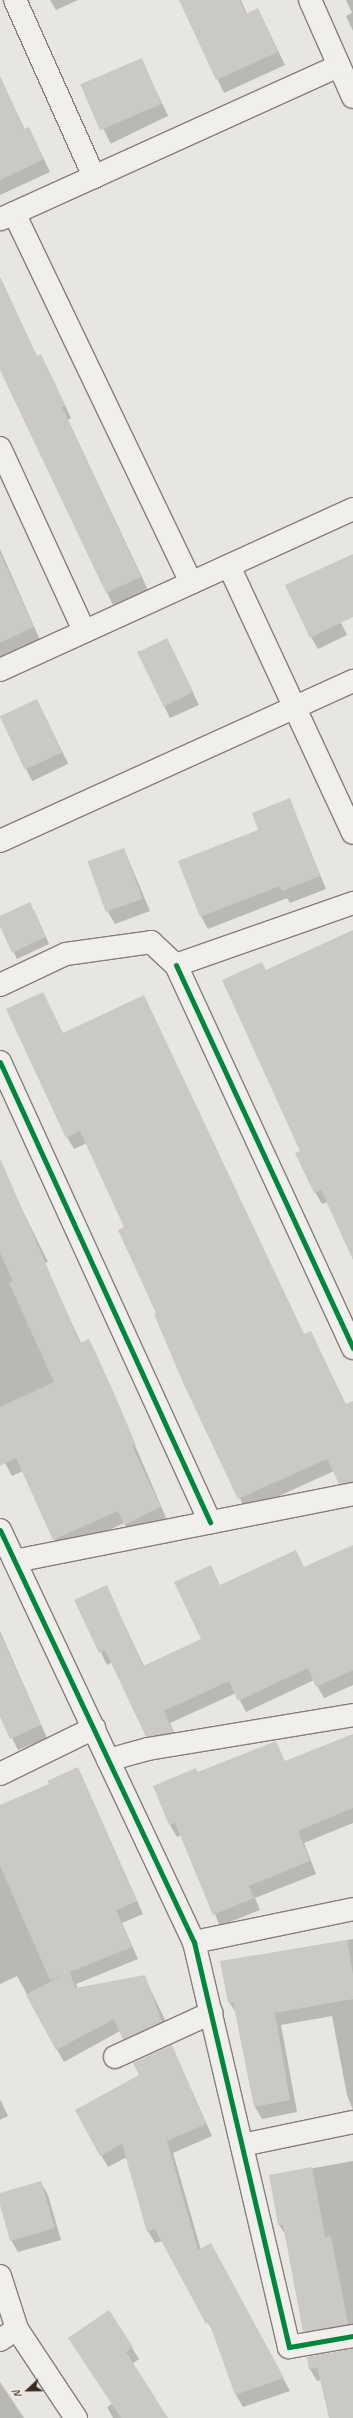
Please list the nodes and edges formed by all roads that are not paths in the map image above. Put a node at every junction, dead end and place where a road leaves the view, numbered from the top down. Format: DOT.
graph roads {
  1 [pos="15,0"];
  2 [pos="310,0"];
  3 [pos="339,66"];
  4 [pos="353,96"];
  5 [pos="94,176"];
  6 [pos="7,216"];
  7 [pos="0,448"];
  8 [pos="353,509"];
  9 [pos="229,566"];
  10 [pos="191,583"];
  11 [pos="84,631"];
  12 [pos="0,670"];
  13 [pos="353,681"];
  14 [pos="294,706"];
  15 [pos="353,833"];
  16 [pos="0,841"];
  17 [pos="353,903"];
  18 [pos="176,965"];
  19 [pos="0,985"];
  20 [pos="0,1062"];
  21 [pos="353,1348"];
  22 [pos="353,1494"];
  23 [pos="210,1522"];
  24 [pos="0,1530"];
  25 [pos="15,1561"];
  26 [pos="353,1715"];
  27 [pos="94,1728"];
  28 [pos="108,1760"];
  29 [pos="0,1774"];
  30 [pos="353,1909"];
  31 [pos="194,1942"];
  32 [pos="211,2013"];
  33 [pos="115,2057"];
  34 [pos="353,2122"];
  35 [pos="242,2145"];
  36 [pos="0,2276"];
  37 [pos="9,2334"];
  38 [pos="353,2336"];
  39 [pos="76,2418"];
  1 -- 5 [label="street"];
  2 -- 3 [label="street"];
  3 -- 4 [label="street"];
  3 -- 5 [label="street"];
  5 -- 6 [label="street"];
  6 -- 10 [label="street"];
  7 -- 11 [label="street"];
  8 -- 9 [label="street"];
  9 -- 10 [label="street"];
  9 -- 14 [label="street"];
  10 -- 11 [label="street"];
  11 -- 12 [label="street"];
  13 -- 14 [label="street"];
  14 -- 15 [label="street"];
  14 -- 16 [label="street"];
  17 -- 18 [label="street"];
  18 -- 19 [label="street"];
  18 -- 21 [label="street"];
  20 -- 23 [label="street"];
  22 -- 23 [label="street"];
  23 -- 25 [label="street"];
  24 -- 25 [label="street"];
  25 -- 27 [label="street"];
  26 -- 28 [label="street"];
  27 -- 28 [label="street"];
  27 -- 29 [label="street"];
  28 -- 31 [label="street"];
  30 -- 31 [label="street"];
  31 -- 32 [label="street"];
  32 -- 33 [label="street"];
  32 -- 35 [label="street"];
  34 -- 35 [label="street"];
  35 -- 38 [label="street"];
  36 -- 37 [label="street"];
  37 -- 39 [label="street"];
}
